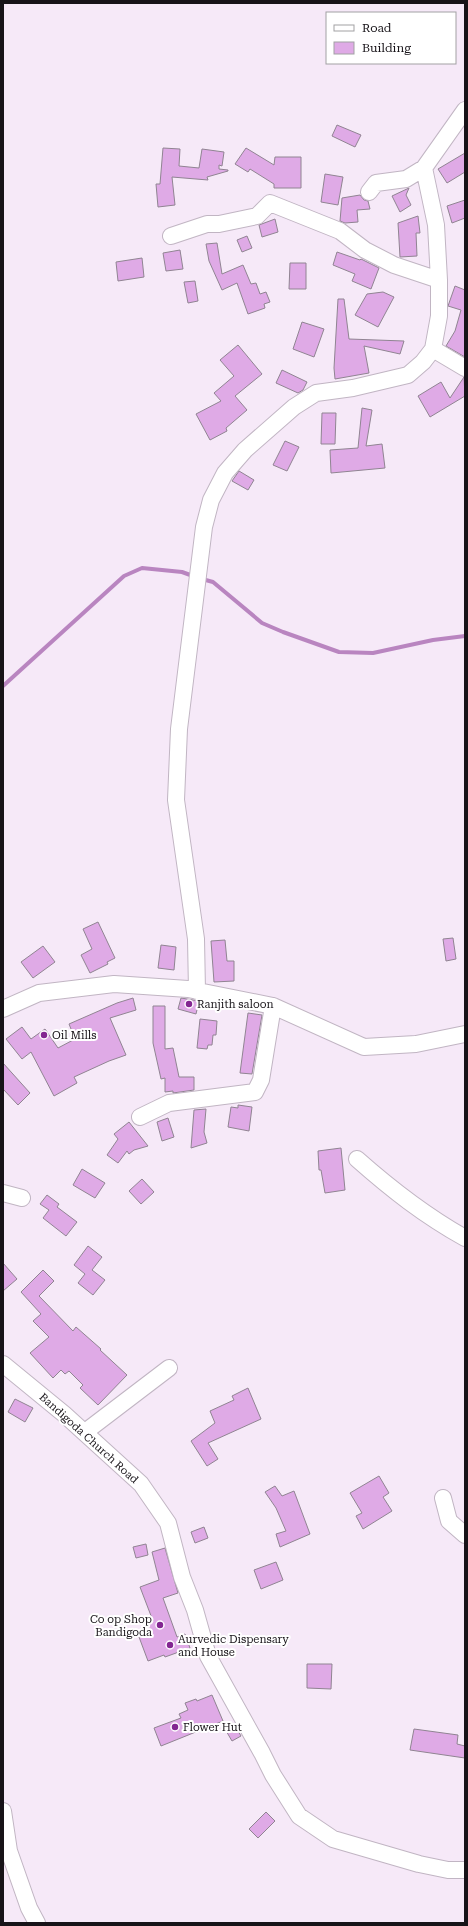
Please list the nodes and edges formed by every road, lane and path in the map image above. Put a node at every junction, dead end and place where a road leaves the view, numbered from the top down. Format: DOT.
graph roads {
  1 [pos="465,110"];
  2 [pos="424,168"];
  3 [pos="369,192"];
  4 [pos="171,236"];
  5 [pos="439,280"];
  6 [pos="433,349"];
  7 [pos="465,368"];
  8 [pos="197,991"];
  9 [pos="273,1006"];
  10 [pos="3,1009"];
  11 [pos="465,1034"];
  12 [pos="140,1116"];
  13 [pos="357,1159"];
  14 [pos="3,1193"];
  15 [pos="22,1198"];
  16 [pos="465,1238"];
  17 [pos="3,1364"];
  18 [pos="169,1368"];
  19 [pos="85,1432"];
  20 [pos="443,1498"];
  21 [pos="465,1534"];
  22 [pos="3,1811"];
  23 [pos="465,1870"];
  24 [pos="31,1920"];
  1 -- 2 [label="street"];
  2 -- 3 [label="street"];
  2 -- 5 [label="street"];
  4 -- 5 [label="street"];
  5 -- 6 [label="street"];
  6 -- 7 [label="street"];
  6 -- 8 [label="street"];
  8 -- 9 [label="street"];
  8 -- 10 [label="street"];
  9 -- 11 [label="street"];
  9 -- 12 [label="street"];
  13 -- 16 [label="street"];
  14 -- 15 [label="street"];
  17 -- 19 [label="street, Bandigoda Church Road"];
  18 -- 19 [label="street"];
  19 -- 23 [label="street, Bandigoda Church Road"];
  20 -- 21 [label="street"];
  22 -- 24 [label="street"];
}
